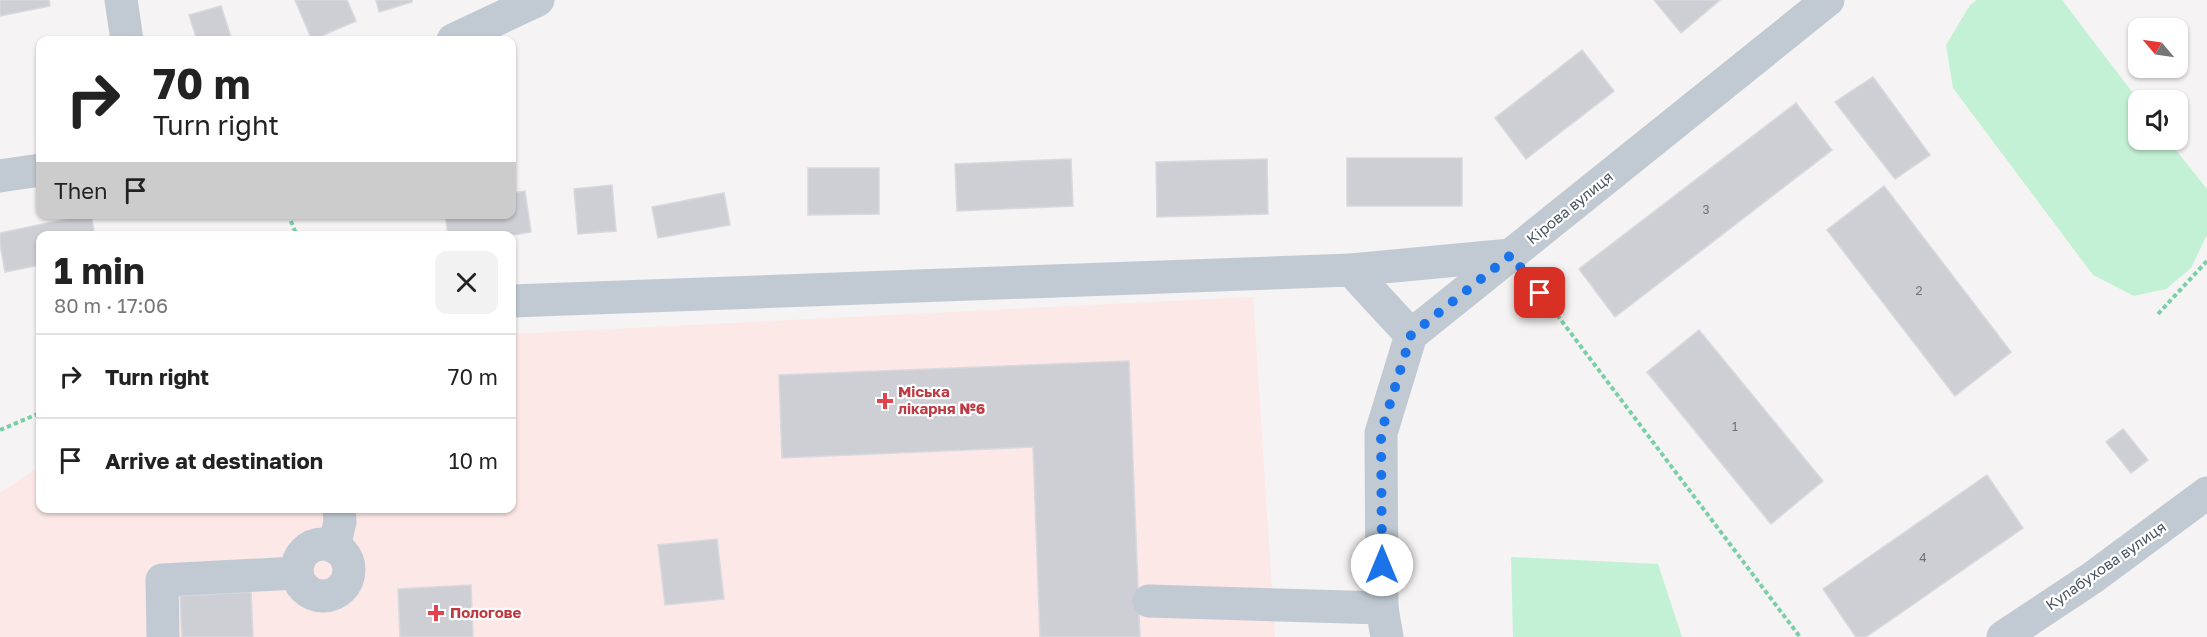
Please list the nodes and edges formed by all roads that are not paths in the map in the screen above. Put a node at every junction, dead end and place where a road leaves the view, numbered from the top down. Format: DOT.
graph roads {
  1 [pos="121,0"];
  2 [pos="538,0"];
  3 [pos="1828,0"];
  4 [pos="126,36"];
  5 [pos="462,36"];
  6 [pos="36,171"];
  7 [pos="0,176"];
  8 [pos="1511,255"];
  9 [pos="1351,270"];
  10 [pos="516,301"];
  11 [pos="1411,335"];
  12 [pos="2207,493"];
  13 [pos="338,526"];
  14 [pos="297,573"];
  15 [pos="1149,601"];
  16 [pos="1384,623"];
  17 [pos="163,637"];
  18 [pos="2003,637"];
  1 -- 4 [label="street"];
  2 -- 5 [label="street"];
  3 -- 8 [label="street, Кірова вулиця"];
  6 -- 7 [label="street"];
  8 -- 9 [label="street"];
  8 -- 11 [label="street, Кірова вулиця"];
  9 -- 10 [label="street"];
  9 -- 11 [label="street"];
  11 -- 16 [label="street"];
  12 -- 18 [label="street, Кулабухова вулиця"];
  13 -- 14 [label="street"];
  13 -- 14 [label="street"];
  14 -- 17 [label="street"];
  15 -- 16 [label="street"];
}
